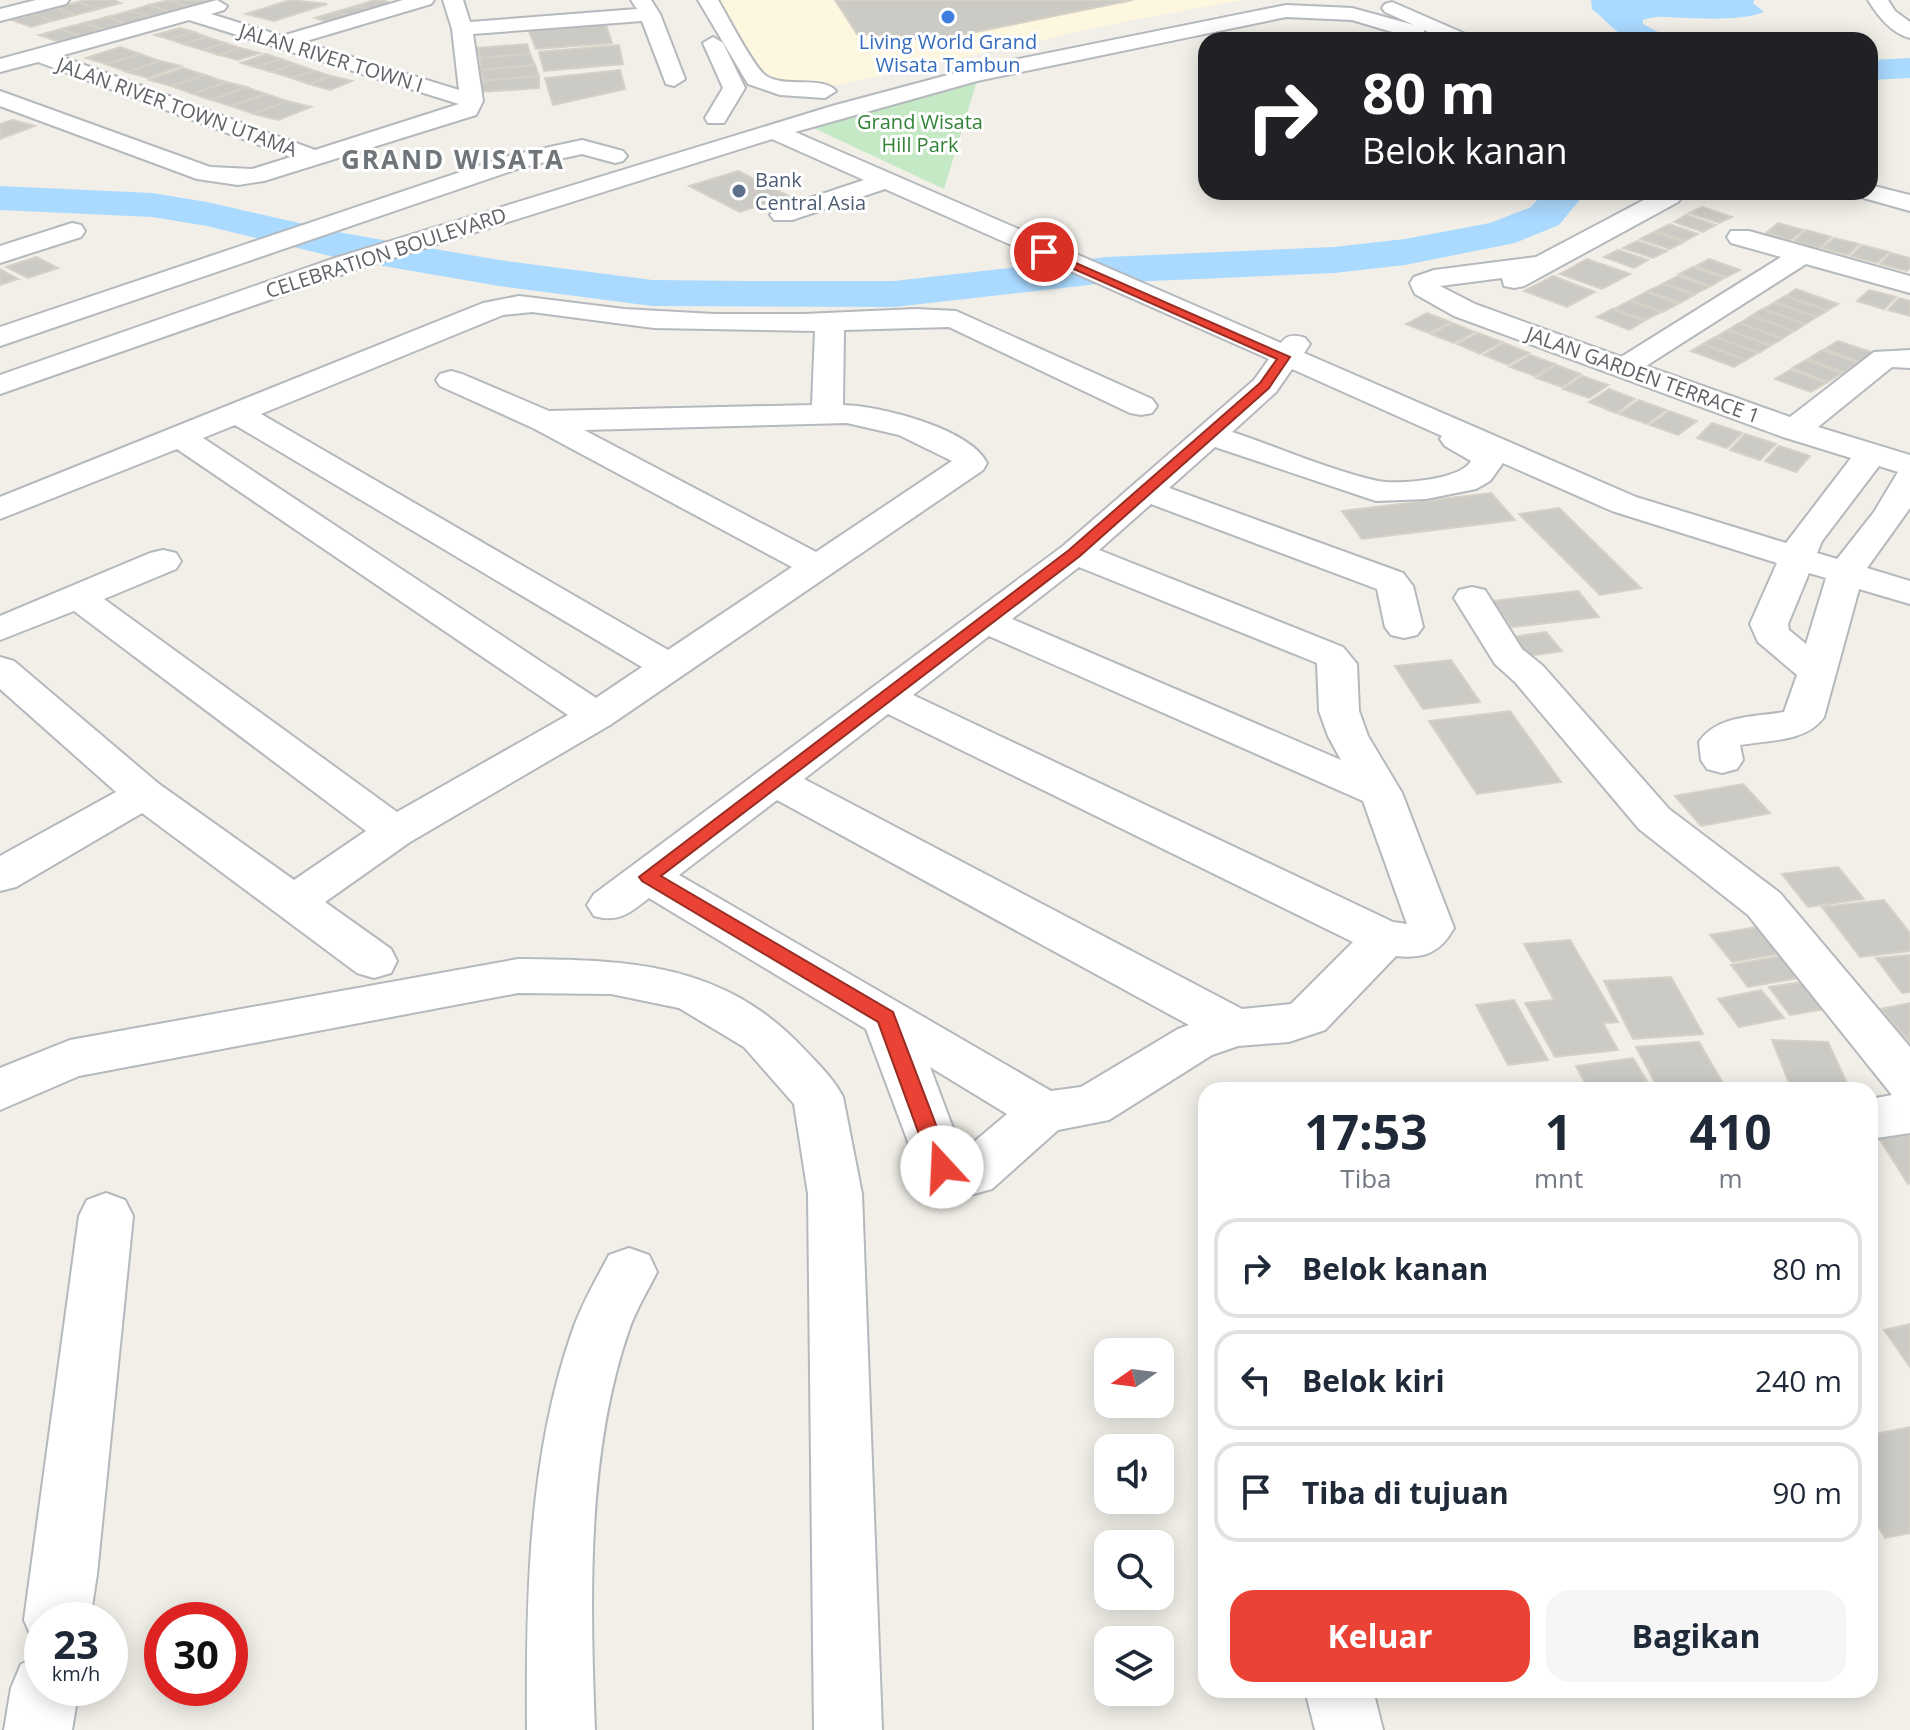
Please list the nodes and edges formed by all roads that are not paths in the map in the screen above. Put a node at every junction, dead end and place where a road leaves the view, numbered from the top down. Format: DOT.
graph roads {
  1 [pos="27,0"];
  2 [pos="59,0"];
  3 [pos="239,0"];
  4 [pos="424,0"];
  5 [pos="453,0"];
  6 [pos="690,0"];
  7 [pos="708,0"];
  8 [pos="1267,0"];
  9 [pos="1292,0"];
  10 [pos="1331,0"];
  11 [pos="1359,0"];
  12 [pos="1374,0"];
  13 [pos="1878,0"];
  14 [pos="0,7"];
  15 [pos="646,7"];
  16 [pos="190,14"];
  17 [pos="0,15"];
  18 [pos="1230,21"];
  19 [pos="1132,27"];
  20 [pos="462,29"];
  21 [pos="1411,32"];
  22 [pos="1416,32"];
  23 [pos="1445,32"];
  24 [pos="1910,32"];
  25 [pos="282,42"];
  26 [pos="38,55"];
  27 [pos="4,62"];
  28 [pos="674,79"];
  29 [pos="840,94"];
  30 [pos="0,98"];
  31 [pos="472,101"];
  32 [pos="771,105"];
  33 [pos="743,111"];
  34 [pos="716,118"];
  35 [pos="803,123"];
  36 [pos="687,129"];
  37 [pos="775,132"];
  38 [pos="644,145"];
  39 [pos="615,156"];
  40 [pos="316,158"];
  41 [pos="1878,179"];
  42 [pos="886,181"];
  43 [pos="1910,188"];
  44 [pos="1878,194"];
  45 [pos="1663,200"];
  46 [pos="1910,203"];
  47 [pos="783,215"];
  48 [pos="72,231"];
  49 [pos="1740,237"];
  50 [pos="327,251"];
  51 [pos="0,255"];
  52 [pos="1802,255"];
  53 [pos="1540,265"];
  54 [pos="1100,268"];
  55 [pos="1910,285"];
  56 [pos="1462,308"];
  57 [pos="830,322"];
  58 [pos="0,337"];
  59 [pos="1910,359"];
  60 [pos="0,362"];
  61 [pos="1623,368"];
  62 [pos="1289,376"];
  63 [pos="451,380"];
  64 [pos="0,385"];
  65 [pos="1141,406"];
  66 [pos="235,412"];
  67 [pos="0,413"];
  68 [pos="827,413"];
  69 [pos="544,421"];
  70 [pos="1794,430"];
  71 [pos="1211,435"];
  72 [pos="179,436"];
  73 [pos="1871,454"];
  74 [pos="1910,465"];
  75 [pos="1910,479"];
  76 [pos="1147,491"];
  77 [pos="0,509"];
  78 [pos="1075,553"];
  79 [pos="1741,558"];
  80 [pos="163,561"];
  81 [pos="816,566"];
  82 [pos="1792,570"];
  83 [pos="1910,573"];
  84 [pos="1847,574"];
  85 [pos="1910,593"];
  86 [pos="78,597"];
  87 [pos="1472,598"];
  88 [pos="1910,612"];
  89 [pos="986,621"];
  90 [pos="1404,627"];
  91 [pos="0,629"];
  92 [pos="669,667"];
  93 [pos="0,669"];
  94 [pos="1816,671"];
  95 [pos="885,697"];
  96 [pos="596,716"];
  97 [pos="1722,760"];
  98 [pos="774,781"];
  99 [pos="1381,793"];
  100 [pos="144,794"];
  101 [pos="395,832"];
  102 [pos="0,876"];
  103 [pos="648,877"];
  104 [pos="294,902"];
  105 [pos="610,905"];
  106 [pos="1385,938"];
  107 [pos="374,961"];
  108 [pos="886,1017"];
  109 [pos="1236,1028"];
  110 [pos="10,1072"];
  111 [pos="1910,1082"];
  112 [pos="1045,1112"];
  113 [pos="1910,1113"];
  114 [pos="1878,1118"];
  115 [pos="106,1216"];
  116 [pos="629,1272"];
  117 [pos="60,1602"];
  118 [pos="1341,1698"];
  119 [pos="42,1706"];
  120 [pos="38,1730"];
  121 [pos="561,1730"];
  122 [pos="848,1730"];
  123 [pos="1349,1730"];
  1 -- 14 [label="street"];
  2 -- 17 [label="street"];
  3 -- 16 [label="street"];
  4 -- 25 [label="street"];
  5 -- 20 [label="street"];
  6 -- 34 [label="street"];
  7 -- 29 [label="street"];
  8 -- 19 [label="street"];
  9 -- 19 [label="street"];
  10 -- 18 [label="street"];
  11 -- 22 [label="street"];
  12 -- 23 [label="street"];
  13 -- 24 [label="street"];
  15 -- 20 [label="street"];
  15 -- 28 [label="street"];
  16 -- 25 [label="street, JALAN RIVER TOWN I"];
  16 -- 26 [label="street"];
  18 -- 21 [label="street"];
  18 -- 29 [label="street"];
  19 -- 29 [label="street"];
  20 -- 31 [label="street"];
  25 -- 31 [label="street, JALAN RIVER TOWN I"];
  26 -- 27 [label="street"];
  26 -- 40 [label="street, JALAN RIVER TOWN UTAMA"];
  29 -- 32 [label="street"];
  29 -- 35 [label="street, CELEBRATION BOULEVARD"];
  30 -- 40 [label="street"];
  31 -- 40 [label="street"];
  33 -- 34 [label="street"];
  34 -- 36 [label="street"];
  35 -- 37 [label="street, CELEBRATION BOULEVARD"];
  35 -- 54 [label="street"];
  37 -- 42 [label="street"];
  37 -- 50 [label="street, CELEBRATION BOULEVARD"];
  38 -- 39 [label="street, CELEBRATION BOULEVARD"];
  39 -- 50 [label="street, CELEBRATION BOULEVARD"];
  39 -- 50 [label="street"];
  41 -- 43 [label="street"];
  42 -- 47 [label="street"];
  42 -- 54 [label="street"];
  44 -- 46 [label="street"];
  45 -- 53 [label="street"];
  48 -- 51 [label="street"];
  49 -- 52 [label="street"];
  50 -- 58 [label="street"];
  50 -- 60 [label="street, CELEBRATION BOULEVARD"];
  50 -- 64 [label="street, CELEBRATION BOULEVARD"];
  50 -- 67 [label="street"];
  52 -- 55 [label="street"];
  52 -- 61 [label="street"];
  53 -- 56 [label="street"];
  53 -- 56 [label="street, JALAN GARDEN TERRACE 1"];
  54 -- 62 [label="street"];
  56 -- 61 [label="street, JALAN GARDEN TERRACE 1"];
  57 -- 65 [label="street"];
  57 -- 66 [label="street"];
  57 -- 68 [label="street"];
  59 -- 70 [label="street"];
  61 -- 70 [label="street, JALAN GARDEN TERRACE 1"];
  62 -- 71 [label="street"];
  62 -- 71 [label="street"];
  62 -- 82 [label="street"];
  63 -- 69 [label="street"];
  66 -- 72 [label="street"];
  66 -- 92 [label="street"];
  68 -- 69 [label="street"];
  68 -- 81 [label="street"];
  69 -- 81 [label="street"];
  70 -- 73 [label="street, JALAN GARDEN TERRACE 1"];
  71 -- 76 [label="street"];
  72 -- 77 [label="street"];
  72 -- 96 [label="street"];
  73 -- 74 [label="street, JALAN GARDEN TERRACE 1"];
  73 -- 82 [label="street"];
  75 -- 84 [label="street"];
  76 -- 78 [label="street"];
  76 -- 90 [label="street"];
  78 -- 89 [label="street"];
  78 -- 99 [label="street"];
  79 -- 82 [label="street"];
  80 -- 86 [label="street"];
  81 -- 92 [label="street"];
  82 -- 84 [label="street"];
  82 -- 94 [label="street"];
  83 -- 84 [label="street"];
  84 -- 85 [label="street"];
  84 -- 88 [label="street"];
  84 -- 94 [label="street"];
  86 -- 91 [label="street"];
  86 -- 101 [label="street"];
  87 -- 111 [label="street"];
  89 -- 95 [label="street"];
  89 -- 99 [label="street"];
  92 -- 96 [label="street"];
  93 -- 100 [label="street"];
  94 -- 97 [label="street"];
  95 -- 98 [label="street"];
  95 -- 106 [label="street"];
  96 -- 101 [label="street"];
  98 -- 103 [label="street"];
  98 -- 109 [label="street"];
  99 -- 106 [label="street"];
  100 -- 102 [label="street"];
  100 -- 104 [label="street"];
  101 -- 104 [label="street"];
  103 -- 105 [label="street"];
  103 -- 108 [label="street"];
  104 -- 107 [label="street"];
  106 -- 109 [label="street"];
  108 -- 112 [label="street"];
  108 -- 112 [label="street"];
  109 -- 112 [label="street"];
  110 -- 122 [label="street"];
  113 -- 114 [label="street"];
  115 -- 117 [label="street"];
  116 -- 121 [label="street"];
  118 -- 123 [label="street"];
  119 -- 120 [label="street"];
}
